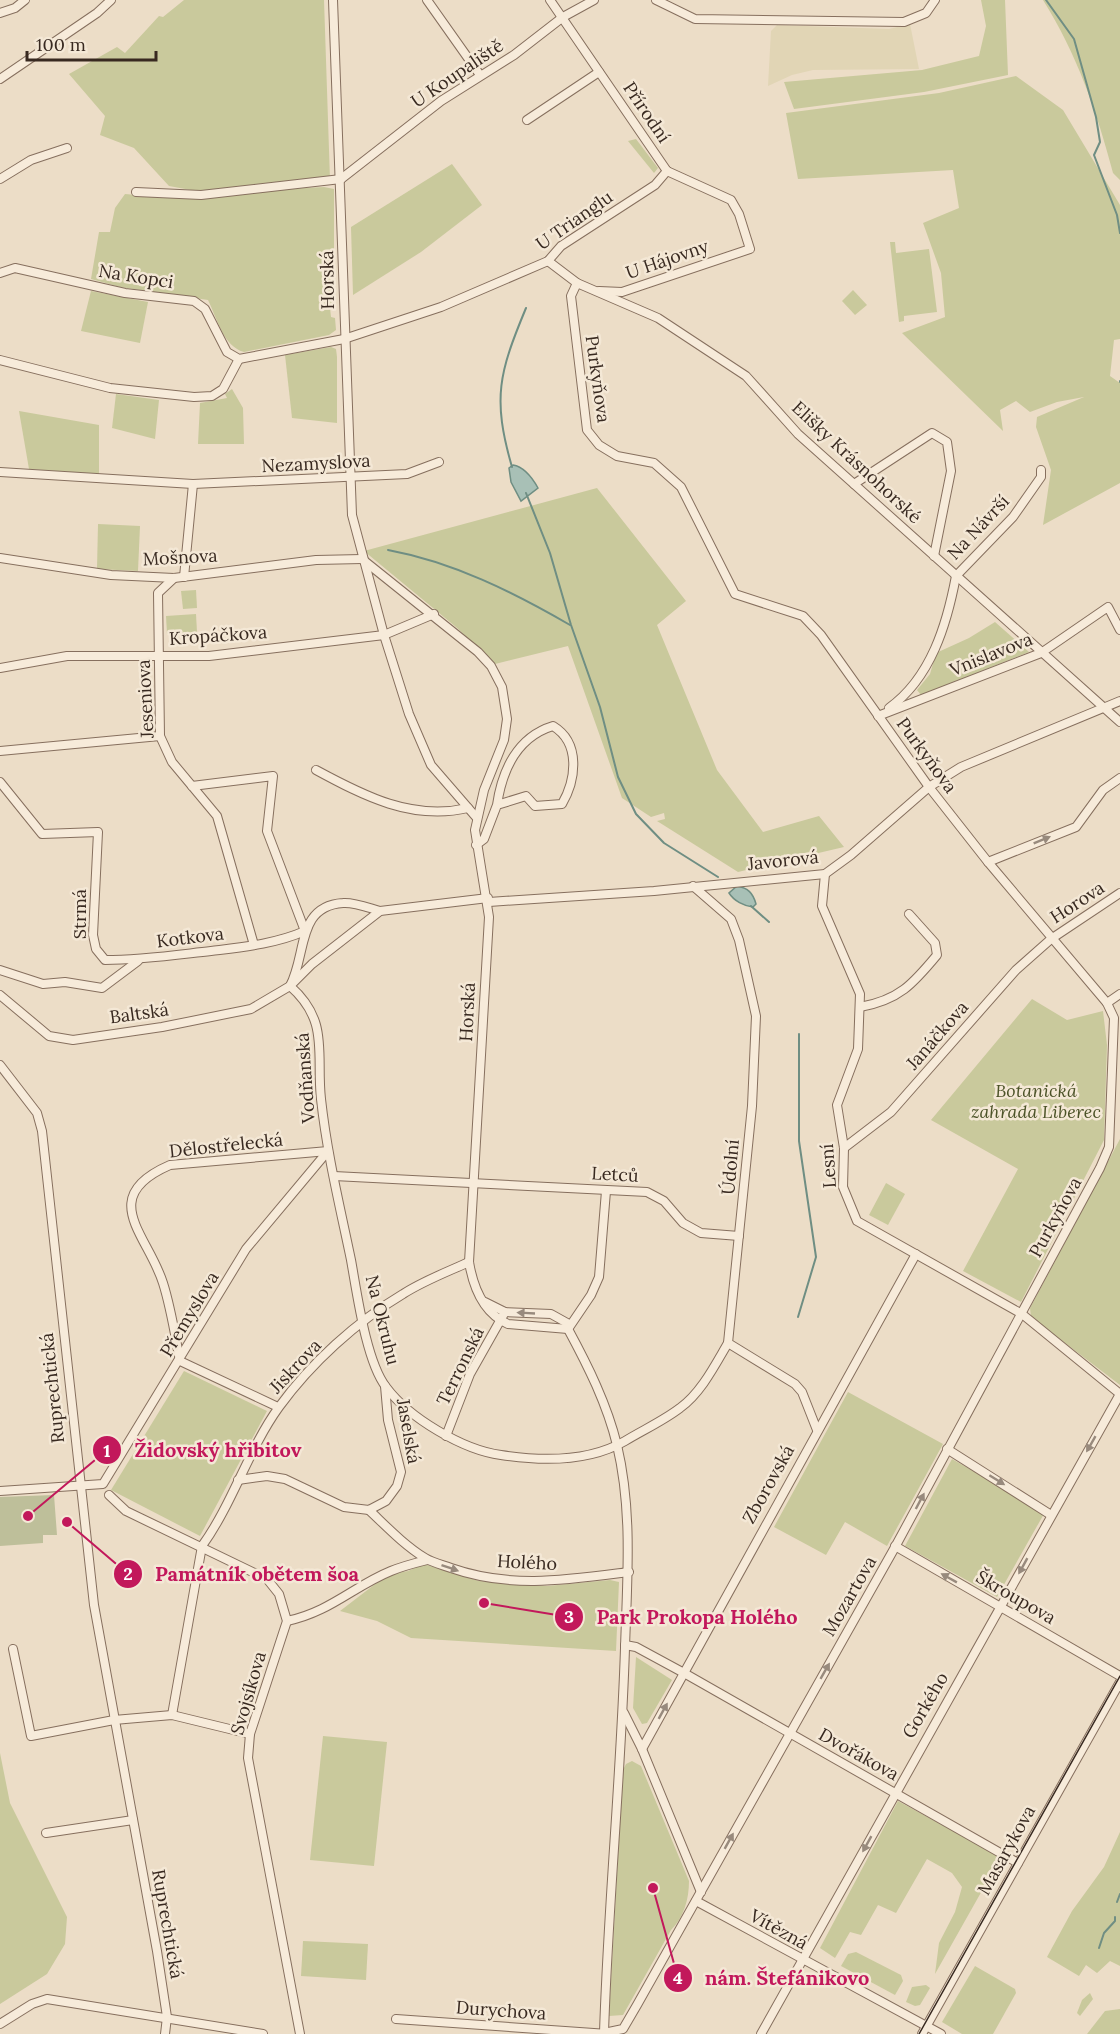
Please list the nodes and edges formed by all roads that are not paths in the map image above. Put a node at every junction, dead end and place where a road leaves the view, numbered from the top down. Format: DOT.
graph roads {
  1 [pos="25,0"];
  2 [pos="111,0"];
  3 [pos="333,0"];
  4 [pos="340,0"];
  5 [pos="427,0"];
  6 [pos="550,0"];
  7 [pos="594,0"];
  8 [pos="656,0"];
  9 [pos="935,0"];
  10 [pos="0,13"];
  11 [pos="334,14"];
  12 [pos="563,17"];
  13 [pos="599,72"];
  14 [pos="480,75"];
  15 [pos="0,79"];
  16 [pos="527,120"];
  17 [pos="67,148"];
  18 [pos="667,171"];
  19 [pos="0,179"];
  20 [pos="341,179"];
  21 [pos="136,192"];
  22 [pos="548,261"];
  23 [pos="0,273"];
  24 [pos="577,283"];
  25 [pos="594,291"];
  26 [pos="344,339"];
  27 [pos="239,359"];
  28 [pos="0,360"];
  29 [pos="439,462"];
  30 [pos="1041,470"];
  31 [pos="0,472"];
  32 [pos="349,478"];
  33 [pos="193,484"];
  34 [pos="854,484"];
  35 [pos="934,556"];
  36 [pos="0,558"];
  37 [pos="362,559"];
  38 [pos="956,576"];
  39 [pos="184,577"];
  40 [pos="174,578"];
  41 [pos="434,614"];
  42 [pos="1120,630"];
  43 [pos="384,635"];
  44 [pos="1041,653"];
  45 [pos="159,655"];
  46 [pos="0,668"];
  47 [pos="1120,701"];
  48 [pos="1106,708"];
  49 [pos="878,716"];
  50 [pos="1120,722"];
  51 [pos="160,736"];
  52 [pos="0,751"];
  53 [pos="316,770"];
  54 [pos="1120,778"];
  55 [pos="0,782"];
  56 [pos="192,786"];
  57 [pos="929,787"];
  58 [pos="497,805"];
  59 [pos="468,808"];
  60 [pos="476,817"];
  61 [pos="476,845"];
  62 [pos="988,862"];
  63 [pos="825,874"];
  64 [pos="693,886"];
  65 [pos="1120,893"];
  66 [pos="488,900"];
  67 [pos="380,911"];
  68 [pos="909,914"];
  69 [pos="305,931"];
  70 [pos="1051,939"];
  71 [pos="254,945"];
  72 [pos="138,960"];
  73 [pos="0,970"];
  74 [pos="290,986"];
  75 [pos="0,994"];
  76 [pos="1120,994"];
  77 [pos="1107,1003"];
  78 [pos="860,1007"];
  79 [pos="0,1065"];
  80 [pos="844,1148"];
  81 [pos="328,1151"];
  82 [pos="334,1176"];
  83 [pos="474,1182"];
  84 [pos="606,1191"];
  85 [pos="740,1236"];
  86 [pos="916,1254"];
  87 [pos="469,1262"];
  88 [pos="1022,1314"];
  89 [pos="503,1316"];
  90 [pos="363,1322"];
  91 [pos="569,1326"];
  92 [pos="728,1343"];
  93 [pos="180,1361"];
  94 [pos="385,1386"];
  95 [pos="1120,1394"];
  96 [pos="278,1407"];
  97 [pos="817,1430"];
  98 [pos="446,1436"];
  99 [pos="617,1445"];
  100 [pos="947,1449"];
  101 [pos="238,1480"];
  102 [pos="80,1486"];
  103 [pos="0,1491"];
  104 [pos="109,1495"];
  105 [pos="369,1510"];
  106 [pos="1051,1515"];
  107 [pos="202,1546"];
  108 [pos="895,1546"];
  109 [pos="427,1560"];
  110 [pos="629,1572"];
  111 [pos="1000,1607"];
  112 [pos="287,1621"];
  113 [pos="625,1645"];
  114 [pos="13,1649"];
  115 [pos="684,1673"];
  116 [pos="1120,1676"];
  117 [pos="1120,1682"];
  118 [pos="623,1712"];
  119 [pos="172,1715"];
  120 [pos="114,1720"];
  121 [pos="249,1734"];
  122 [pos="789,1734"];
  123 [pos="642,1749"];
  124 [pos="894,1793"];
  125 [pos="133,1820"];
  126 [pos="45,1833"];
  127 [pos="1018,1863"];
  128 [pos="701,1892"];
  129 [pos="696,1901"];
  130 [pos="802,1961"];
  131 [pos="167,2017"];
  132 [pos="396,2019"];
  133 [pos="0,2024"];
  134 [pos="927,2025"];
  135 [pos="165,2034"];
  136 [pos="263,2034"];
  137 [pos="300,2034"];
  138 [pos="605,2034"];
  139 [pos="761,2034"];
  140 [pos="922,2034"];
  141 [pos="941,2034"];
  1 -- 10 [label="street"];
  2 -- 15 [label="street"];
  3 -- 11 [label="street, Horská"];
  4 -- 11 [label="street"];
  5 -- 14 [label="street"];
  6 -- 12 [label="street, Přírodní"];
  7 -- 12 [label="street, U Koupaliště"];
  8 -- 9 [label="street"];
  11 -- 20 [label="street, Horská"];
  12 -- 13 [label="street, Přírodní"];
  12 -- 14 [label="street, U Koupaliště"];
  13 -- 16 [label="street, Přírodní"];
  13 -- 18 [label="street, Přírodní"];
  14 -- 20 [label="street, U Koupaliště"];
  17 -- 19 [label="street"];
  18 -- 22 [label="street, U Trianglu"];
  18 -- 25 [label="street, U Hájovny"];
  20 -- 21 [label="street"];
  20 -- 26 [label="street, Horská"];
  22 -- 24 [label="street, Elišky Krásnohorské"];
  22 -- 26 [label="street, U Trianglu"];
  23 -- 27 [label="street, Na Kopci"];
  24 -- 25 [label="street, Elišky Krásnohorské"];
  24 -- 49 [label="street, Purkyňova"];
  25 -- 34 [label="street, Elišky Krásnohorské"];
  26 -- 27 [label="street"];
  26 -- 32 [label="street, Horská"];
  27 -- 28 [label="street"];
  29 -- 32 [label="street, Nezamyslova"];
  30 -- 38 [label="street, Na Návrší"];
  31 -- 33 [label="street, Nezamyslova"];
  32 -- 33 [label="street, Nezamyslova"];
  32 -- 37 [label="street, Horská"];
  33 -- 39 [label="street"];
  34 -- 35 [label="street, Elišky Krásnohorské"];
  34 -- 35 [label="street"];
  35 -- 38 [label="street, Elišky Krásnohorské"];
  36 -- 40 [label="street, Mošnova"];
  37 -- 39 [label="street, Mošnova"];
  37 -- 41 [label="street, Horská"];
  37 -- 43 [label="street, Horská"];
  38 -- 44 [label="street, Elišky Krásnohorské"];
  38 -- 49 [label="street"];
  39 -- 40 [label="street, Mošnova"];
  40 -- 45 [label="street, Jeseniova"];
  41 -- 43 [label="street, Kropáčkova"];
  41 -- 60 [label="street, Horská"];
  42 -- 44 [label="street, Vnislavova"];
  43 -- 45 [label="street, Kropáčkova"];
  43 -- 59 [label="street, Horská"];
  44 -- 48 [label="street, Elišky Krásnohorské"];
  44 -- 49 [label="street, Vnislavova"];
  45 -- 46 [label="street, Kropáčkova"];
  45 -- 51 [label="street, Jeseniova"];
  47 -- 48 [label="street, Javorová"];
  48 -- 50 [label="street, Elišky Krásnohorské"];
  48 -- 57 [label="street, Javorová"];
  49 -- 57 [label="street, Purkyňova"];
  51 -- 52 [label="street"];
  51 -- 56 [label="street, Jeseniova"];
  53 -- 59 [label="street"];
  62 -- 54 [label="street, one-way"];
  55 -- 72 [label="street, Strmá"];
  56 -- 69 [label="street"];
  56 -- 71 [label="street, Jeseniova"];
  57 -- 62 [label="street, Purkyňova"];
  57 -- 63 [label="street, Javorová"];
  58 -- 58 [label="street"];
  58 -- 61 [label="street"];
  59 -- 60 [label="street, Horská"];
  60 -- 61 [label="street, Horská"];
  61 -- 66 [label="street, Horská"];
  62 -- 70 [label="street, Purkyňova"];
  63 -- 64 [label="street, Javorová"];
  63 -- 78 [label="street, Lesní"];
  64 -- 66 [label="street, Javorová"];
  64 -- 85 [label="street, Údolní"];
  65 -- 70 [label="street, Horova"];
  66 -- 67 [label="street"];
  66 -- 83 [label="street, Horská"];
  67 -- 69 [label="street"];
  67 -- 74 [label="street, Baltská"];
  68 -- 78 [label="street"];
  69 -- 71 [label="street, Kotkova"];
  69 -- 74 [label="street"];
  70 -- 77 [label="street, Purkyňova"];
  70 -- 80 [label="street, Janáčkova"];
  71 -- 72 [label="street, Kotkova"];
  72 -- 73 [label="street, Kotkova"];
  74 -- 75 [label="street, Baltská"];
  74 -- 81 [label="street, Vodňanská"];
  76 -- 77 [label="street"];
  77 -- 88 [label="street, Purkyňova"];
  78 -- 80 [label="street, Lesní"];
  79 -- 102 [label="street, Ruprechtická"];
  80 -- 86 [label="street, Lesní"];
  81 -- 82 [label="street, Vodňanská"];
  81 -- 93 [label="street, Přemyslova"];
  81 -- 93 [label="street, Dělostřelecká"];
  82 -- 83 [label="street, Letců"];
  82 -- 90 [label="street, Na Okruhu"];
  83 -- 84 [label="street, Letců"];
  83 -- 87 [label="street, Horská"];
  84 -- 85 [label="street, Letců"];
  84 -- 91 [label="street"];
  85 -- 92 [label="street, Údolní"];
  86 -- 88 [label="street, Lesní"];
  86 -- 97 [label="street, Zborovská"];
  87 -- 89 [label="street, Horská"];
  87 -- 90 [label="street, Jiskrova"];
  88 -- 95 [label="street, Lesní"];
  88 -- 100 [label="street, Mozartova"];
  91 -- 89 [label="street, one-way"];
  89 -- 91 [label="street"];
  89 -- 98 [label="street, Terronská"];
  90 -- 94 [label="street, Na Okruhu"];
  90 -- 96 [label="street, Jiskrova"];
  91 -- 99 [label="street"];
  92 -- 97 [label="street"];
  92 -- 99 [label="street, Na Okruhu"];
  93 -- 96 [label="street"];
  93 -- 102 [label="street, Přemyslova"];
  94 -- 98 [label="street, Na Okruhu"];
  94 -- 105 [label="street, Jaselská"];
  95 -- 106 [label="street, Gorkého, one-way"];
  96 -- 101 [label="street, Jiskrova"];
  97 -- 115 [label="street, Zborovská"];
  98 -- 99 [label="street, Na Okruhu"];
  99 -- 110 [label="street"];
  100 -- 106 [label="street, one-way"];
  108 -- 100 [label="street, Mozartova, one-way"];
  101 -- 105 [label="street"];
  101 -- 107 [label="street, Jiskrova"];
  102 -- 103 [label="street"];
  102 -- 120 [label="street, Ruprechtická"];
  104 -- 107 [label="street"];
  105 -- 109 [label="street, Holého"];
  106 -- 111 [label="street, Gorkého, one-way"];
  107 -- 112 [label="street"];
  107 -- 119 [label="street"];
  111 -- 108 [label="street, Škroupova, one-way"];
  122 -- 108 [label="street, Mozartova, one-way"];
  109 -- 110 [label="street, Holého, one-way"];
  109 -- 112 [label="street"];
  110 -- 113 [label="street"];
  111 -- 116 [label="street, Škroupova"];
  111 -- 124 [label="street, Gorkého"];
  112 -- 121 [label="street, Svojsíkova"];
  113 -- 115 [label="street"];
  113 -- 118 [label="street"];
  114 -- 120 [label="street"];
  115 -- 122 [label="street, Dvořákova"];
  123 -- 115 [label="street, Zborovská, one-way"];
  117 -- 127 [label="street, Masarykova"];
  118 -- 123 [label="street"];
  118 -- 138 [label="street"];
  119 -- 120 [label="street"];
  119 -- 121 [label="street"];
  120 -- 125 [label="street, Ruprechtická"];
  121 -- 137 [label="street, Svojsíkova"];
  122 -- 124 [label="street, Dvořákova"];
  128 -- 122 [label="street, Mozartova, one-way"];
  123 -- 128 [label="street"];
  124 -- 127 [label="street, Dvořákova"];
  124 -- 130 [label="street, Gorkého, one-way"];
  125 -- 126 [label="street"];
  125 -- 131 [label="street, Ruprechtická"];
  127 -- 134 [label="street, Masarykova"];
  128 -- 129 [label="street, Mozartova"];
  129 -- 130 [label="street, Vítězná"];
  129 -- 138 [label="street, Mozartova"];
  130 -- 134 [label="street, Vítězná"];
  130 -- 139 [label="street, Gorkého"];
  131 -- 133 [label="street"];
  131 -- 135 [label="street, Ruprechtická"];
  131 -- 136 [label="street"];
  132 -- 138 [label="street, Durychova"];
  134 -- 140 [label="street, Masarykova"];
  134 -- 141 [label="street, Vítězná"];
}
